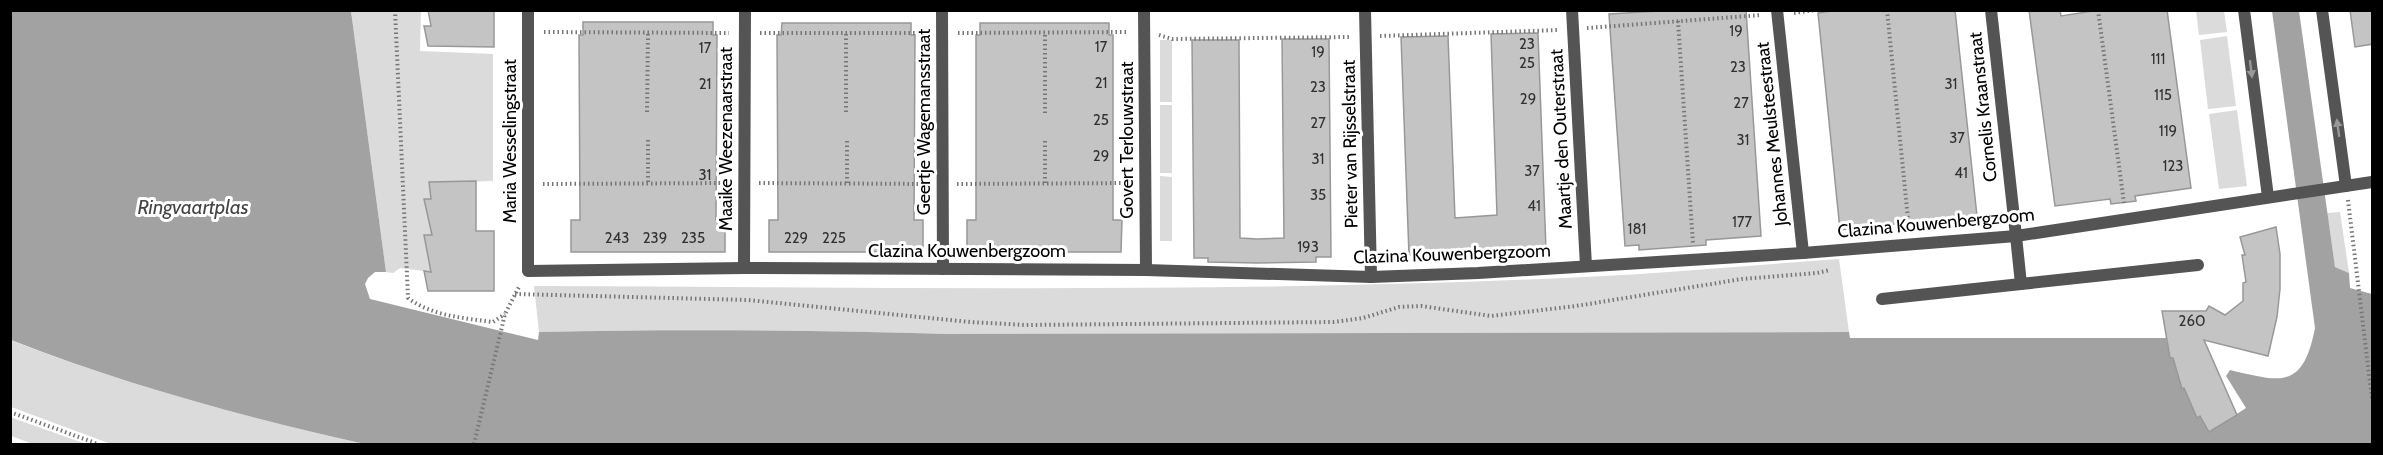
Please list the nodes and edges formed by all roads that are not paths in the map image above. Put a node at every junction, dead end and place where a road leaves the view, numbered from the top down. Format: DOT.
graph roads {
  1 [pos="528,10"];
  2 [pos="745,10"];
  3 [pos="942,10"];
  4 [pos="1144,10"];
  5 [pos="1365,10"];
  6 [pos="1572,10"];
  7 [pos="1990,10"];
  8 [pos="2244,10"];
  9 [pos="2322,10"];
  10 [pos="1777,12"];
  11 [pos="2373,182"];
  12 [pos="2346,186"];
  13 [pos="2268,197"];
  14 [pos="2016,236"];
  15 [pos="1803,253"];
  16 [pos="2198,265"];
  17 [pos="1586,266"];
  18 [pos="744,268"];
  19 [pos="942,269"];
  20 [pos="1146,270"];
  21 [pos="528,272"];
  22 [pos="1371,277"];
  23 [pos="2021,284"];
  24 [pos="1882,299"];
  1 -- 21 [label="street, Maria Wesselingstraat"];
  2 -- 18 [label="street, Maaike Weezenaarstraat"];
  3 -- 19 [label="street, Geertje Wagemansstraat"];
  4 -- 20 [label="street, Govert Terlouwstraat"];
  5 -- 22 [label="street, Pieter van Rijsselstraat"];
  6 -- 17 [label="street, Maartje den Outerstraat"];
  7 -- 14 [label="street, Cornelis Kraanstraat"];
  8 -- 13 [label="street, one-way"];
  12 -- 9 [label="street, one-way"];
  10 -- 15 [label="street, Johannes Meulsteestraat"];
  11 -- 12 [label="street, Clazina Kouwenbergzoom"];
  12 -- 13 [label="street, Clazina Kouwenbergzoom"];
  13 -- 14 [label="street, Clazina Kouwenbergzoom"];
  14 -- 15 [label="street, Clazina Kouwenbergzoom"];
  14 -- 23 [label="street, Cornelis Kraanstraat"];
  15 -- 17 [label="street, Clazina Kouwenbergzoom"];
  16 -- 23 [label="street"];
  17 -- 22 [label="street, Clazina Kouwenbergzoom"];
  18 -- 19 [label="street, Clazina Kouwenbergzoom"];
  18 -- 21 [label="street, Clazina Kouwenbergzoom"];
  19 -- 20 [label="street, Clazina Kouwenbergzoom"];
  20 -- 22 [label="street, Clazina Kouwenbergzoom"];
  23 -- 24 [label="street"];
}
